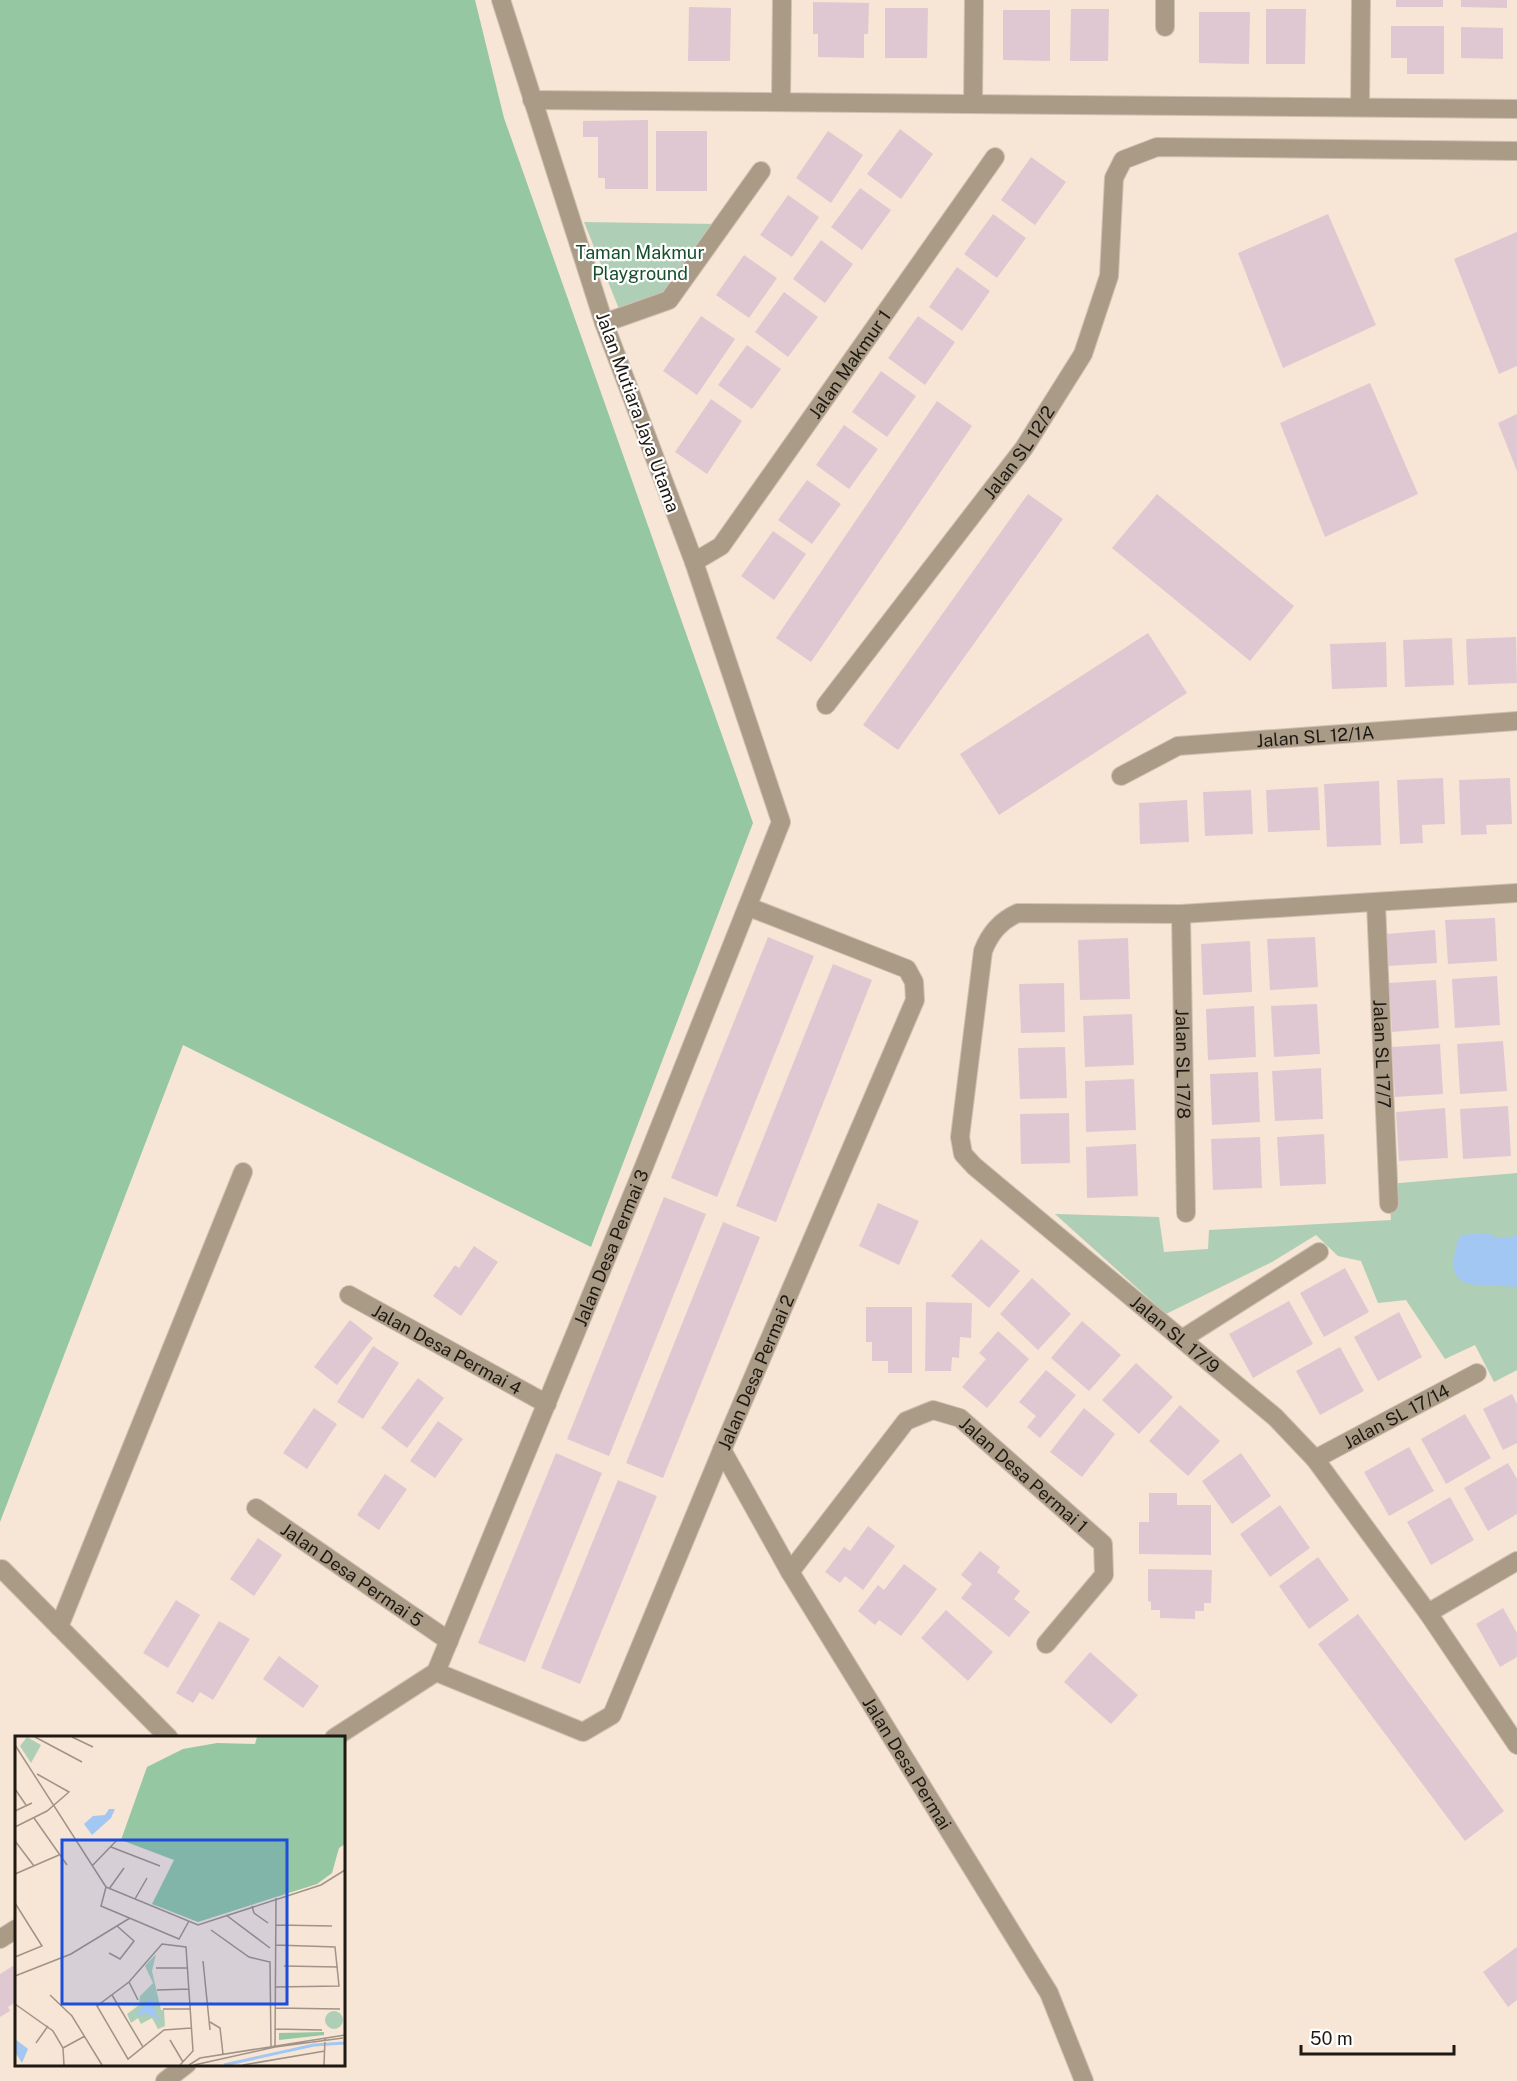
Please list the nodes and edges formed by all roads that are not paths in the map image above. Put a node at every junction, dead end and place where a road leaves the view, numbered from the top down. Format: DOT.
graph roads {
  1 [pos="501,0"];
  2 [pos="782,0"];
  3 [pos="974,0"];
  4 [pos="1165,0"];
  5 [pos="1361,0"];
  6 [pos="1165,27"];
  7 [pos="531,100"];
  8 [pos="781,102"];
  9 [pos="973,104"];
  10 [pos="1360,107"];
  11 [pos="1517,109"];
  12 [pos="1517,151"];
  13 [pos="995,157"];
  14 [pos="761,171"];
  15 [pos="604,323"];
  16 [pos="694,562"];
  17 [pos="826,705"];
  18 [pos="1517,721"];
  19 [pos="1121,776"];
  20 [pos="781,822"];
  21 [pos="1517,893"];
  22 [pos="1376,904"];
  23 [pos="748,907"];
  24 [pos="1181,914"];
  25 [pos="243,1172"];
  26 [pos="1389,1204"];
  27 [pos="1186,1213"];
  28 [pos="1318,1252"];
  29 [pos="349,1295"];
  30 [pos="1182,1339"];
  31 [pos="1477,1373"];
  32 [pos="547,1404"];
  33 [pos="722,1450"];
  34 [pos="1315,1459"];
  35 [pos="256,1508"];
  36 [pos="1517,1561"];
  37 [pos="2,1569"];
  38 [pos="790,1572"];
  39 [pos="1428,1613"];
  40 [pos="59,1627"];
  41 [pos="449,1641"];
  42 [pos="1046,1644"];
  43 [pos="436,1672"];
  44 [pos="168,1736"];
  45 [pos="336,1736"];
  46 [pos="1517,1745"];
  47 [pos="15,1930"];
  48 [pos="0,1939"];
  49 [pos="184,2066"];
  50 [pos="165,2081"];
  51 [pos="1084,2081"];
  1 -- 7 [label="street, Jalan Mutiara Jaya Utama"];
  2 -- 8 [label="street"];
  3 -- 9 [label="street"];
  4 -- 6 [label="street"];
  5 -- 10 [label="street"];
  7 -- 8 [label="street"];
  7 -- 15 [label="street, Jalan Mutiara Jaya Utama"];
  8 -- 9 [label="street"];
  9 -- 10 [label="street"];
  10 -- 11 [label="street"];
  12 -- 17 [label="street, Jalan SL 12/2"];
  13 -- 16 [label="street, Jalan Makmur 1"];
  14 -- 15 [label="street"];
  15 -- 16 [label="street, Jalan Mutiara Jaya Utama"];
  16 -- 20 [label="street, Jalan Mutiara Jaya Utama"];
  18 -- 19 [label="street, Jalan SL 12/1A"];
  20 -- 23 [label="street, Jalan Desa Permai 3"];
  21 -- 22 [label="street"];
  22 -- 24 [label="street"];
  22 -- 26 [label="street, Jalan SL 17/7"];
  23 -- 32 [label="street, Jalan Desa Permai 3"];
  23 -- 33 [label="street, Jalan Desa Permai 2"];
  24 -- 27 [label="street, Jalan SL 17/8"];
  24 -- 30 [label="street, Jalan SL 17/9"];
  25 -- 40 [label="street"];
  28 -- 30 [label="street"];
  29 -- 32 [label="street, Jalan Desa Permai 4"];
  30 -- 34 [label="street, Jalan SL 17/9"];
  31 -- 34 [label="street, Jalan SL 17/14"];
  32 -- 41 [label="street, Jalan Desa Permai 3"];
  33 -- 38 [label="street, Jalan Desa Permai"];
  33 -- 43 [label="street, Jalan Desa Permai 2"];
  34 -- 39 [label="street, Jalan SL 17/9"];
  35 -- 41 [label="street, Jalan Desa Permai 5"];
  36 -- 39 [label="street"];
  37 -- 40 [label="street"];
  38 -- 42 [label="street, Jalan Desa Permai 1"];
  38 -- 51 [label="street, Jalan Desa Permai"];
  39 -- 46 [label="street, Jalan SL 17/9"];
  40 -- 44 [label="street"];
  41 -- 43 [label="street, Jalan Desa Permai 3"];
  43 -- 45 [label="street"];
  47 -- 48 [label="street"];
  49 -- 50 [label="street"];
}
